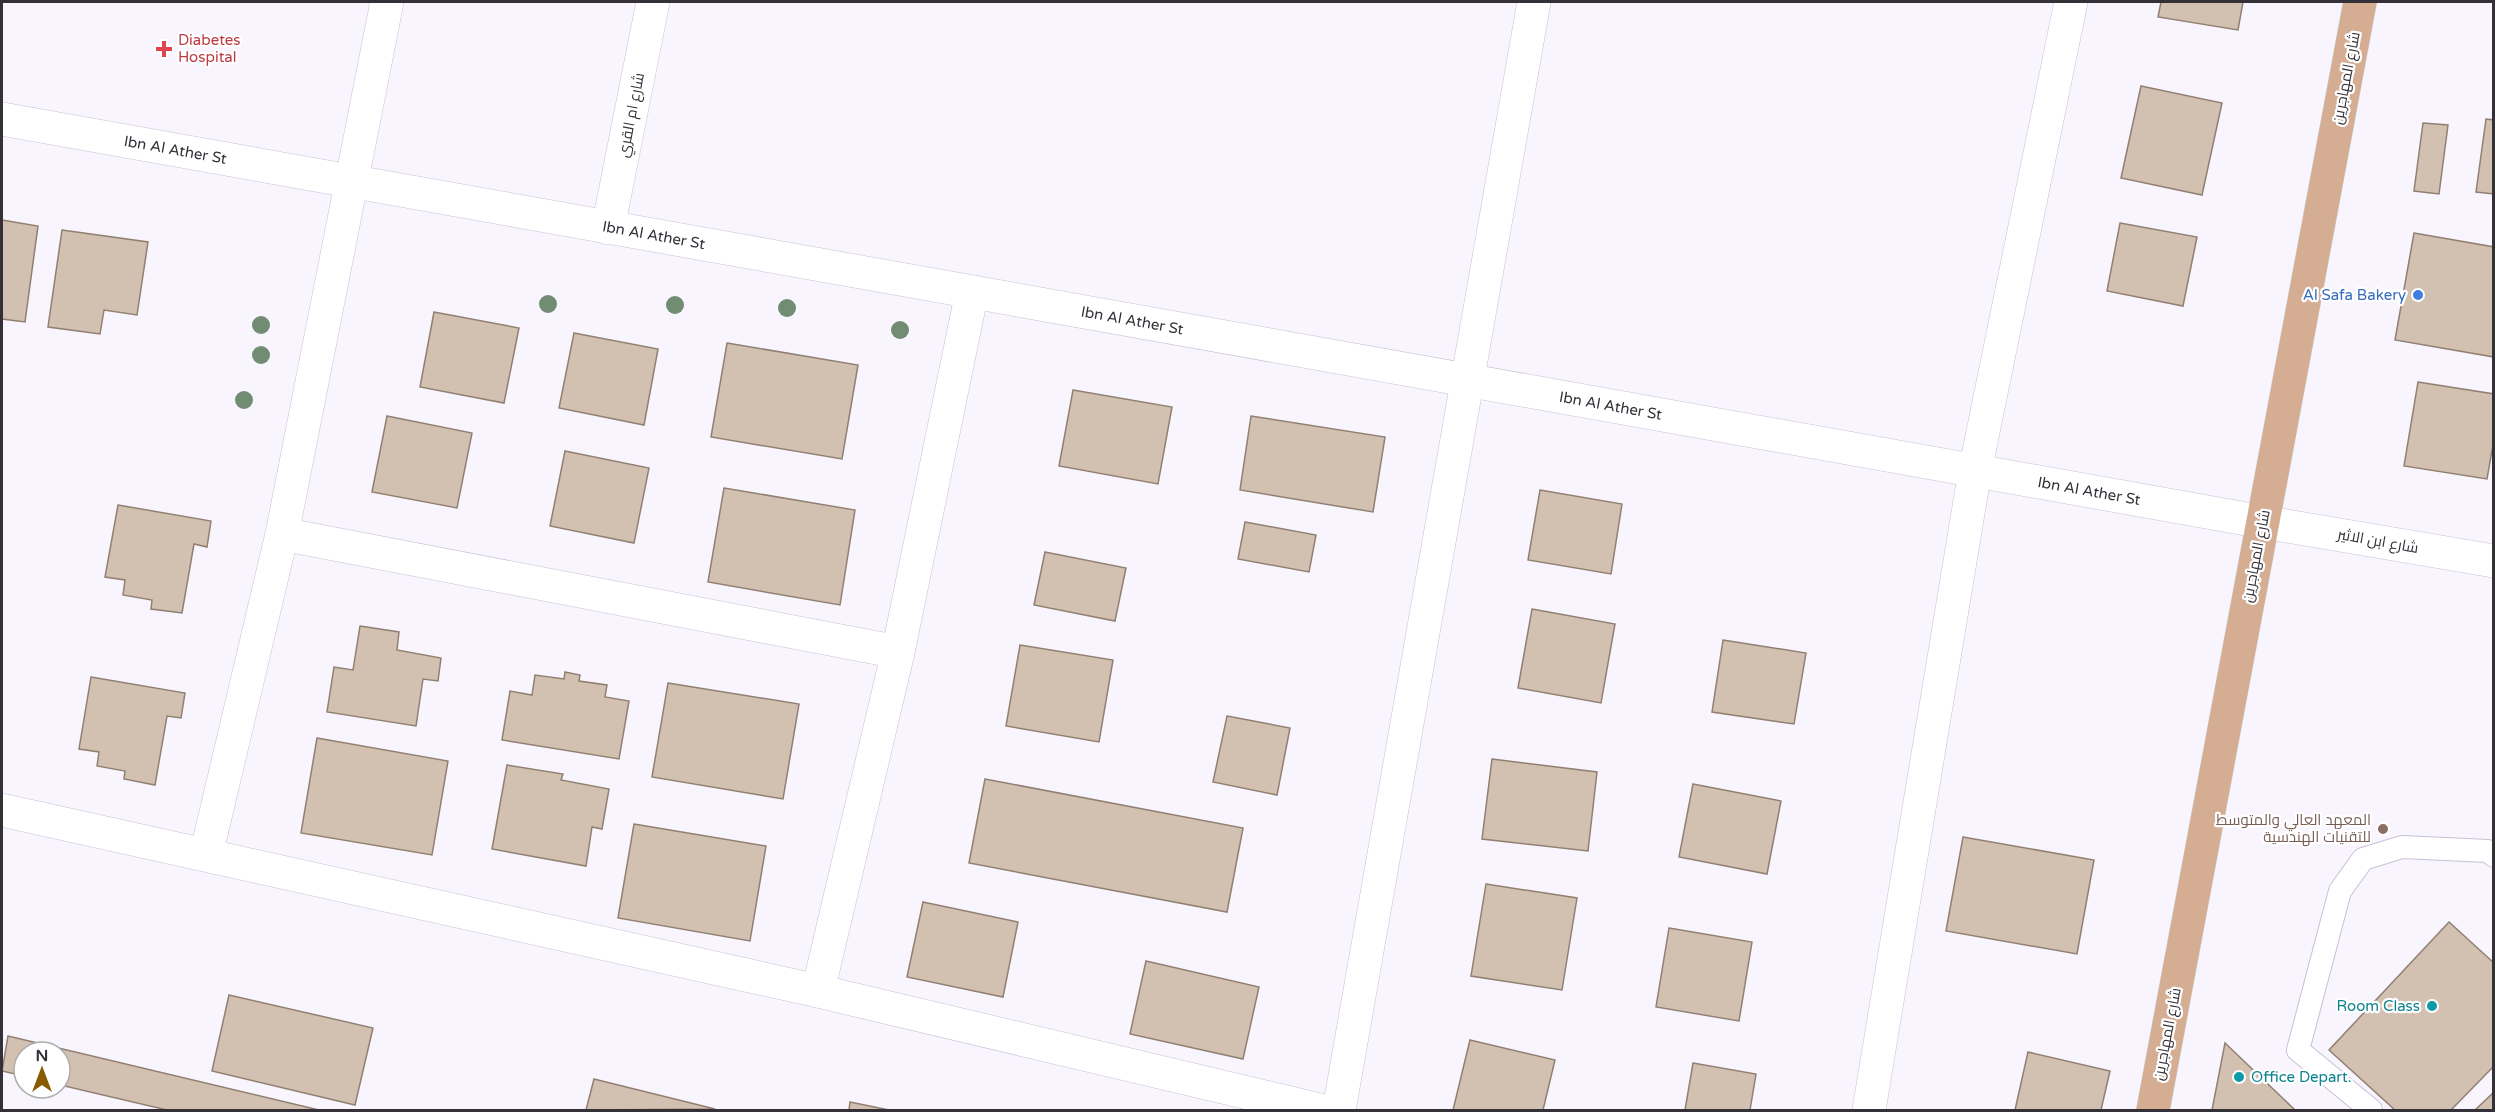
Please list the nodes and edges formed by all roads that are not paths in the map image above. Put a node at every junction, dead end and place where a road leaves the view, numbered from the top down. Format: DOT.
graph roads {
  1 [pos="387,2"];
  2 [pos="653,2"];
  3 [pos="1534,2"];
  4 [pos="2071,2"];
  5 [pos="2360,2"];
  6 [pos="2,120"];
  7 [pos="352,182"];
  8 [pos="608,228"];
  9 [pos="972,292"];
  10 [pos="1467,380"];
  11 [pos="1975,471"];
  12 [pos="2263,522"];
  13 [pos="282,534"];
  14 [pos="2493,561"];
  15 [pos="898,652"];
  16 [pos="2,810"];
  17 [pos="206,855"];
  18 [pos="2493,856"];
  19 [pos="818,991"];
  20 [pos="1320,1110"];
  21 [pos="1339,1110"];
  22 [pos="1869,1110"];
  23 [pos="2153,1110"];
  24 [pos="2371,1110"];
  1 -- 7 [label="street"];
  2 -- 8 [label="street, شارع ام القري"];
  3 -- 10 [label="street"];
  4 -- 11 [label="street"];
  5 -- 12 [label="main road, شارع المهاجرين"];
  6 -- 7 [label="street, Ibn Al Ather St"];
  7 -- 8 [label="street, Ibn Al Ather St"];
  7 -- 13 [label="street"];
  8 -- 9 [label="street, Ibn Al Ather St"];
  9 -- 10 [label="street, Ibn Al Ather St"];
  9 -- 15 [label="street"];
  10 -- 11 [label="street, Ibn Al Ather St"];
  10 -- 21 [label="street"];
  11 -- 12 [label="street, Ibn Al Ather St"];
  11 -- 22 [label="street"];
  12 -- 14 [label="street, شارع ابن الاثير"];
  12 -- 23 [label="main road, شارع المهاجرين"];
  13 -- 15 [label="street"];
  13 -- 17 [label="street"];
  15 -- 19 [label="street"];
  16 -- 17 [label="street"];
  17 -- 19 [label="street"];
  18 -- 24 [label="lane"];
  19 -- 20 [label="street"];
}
